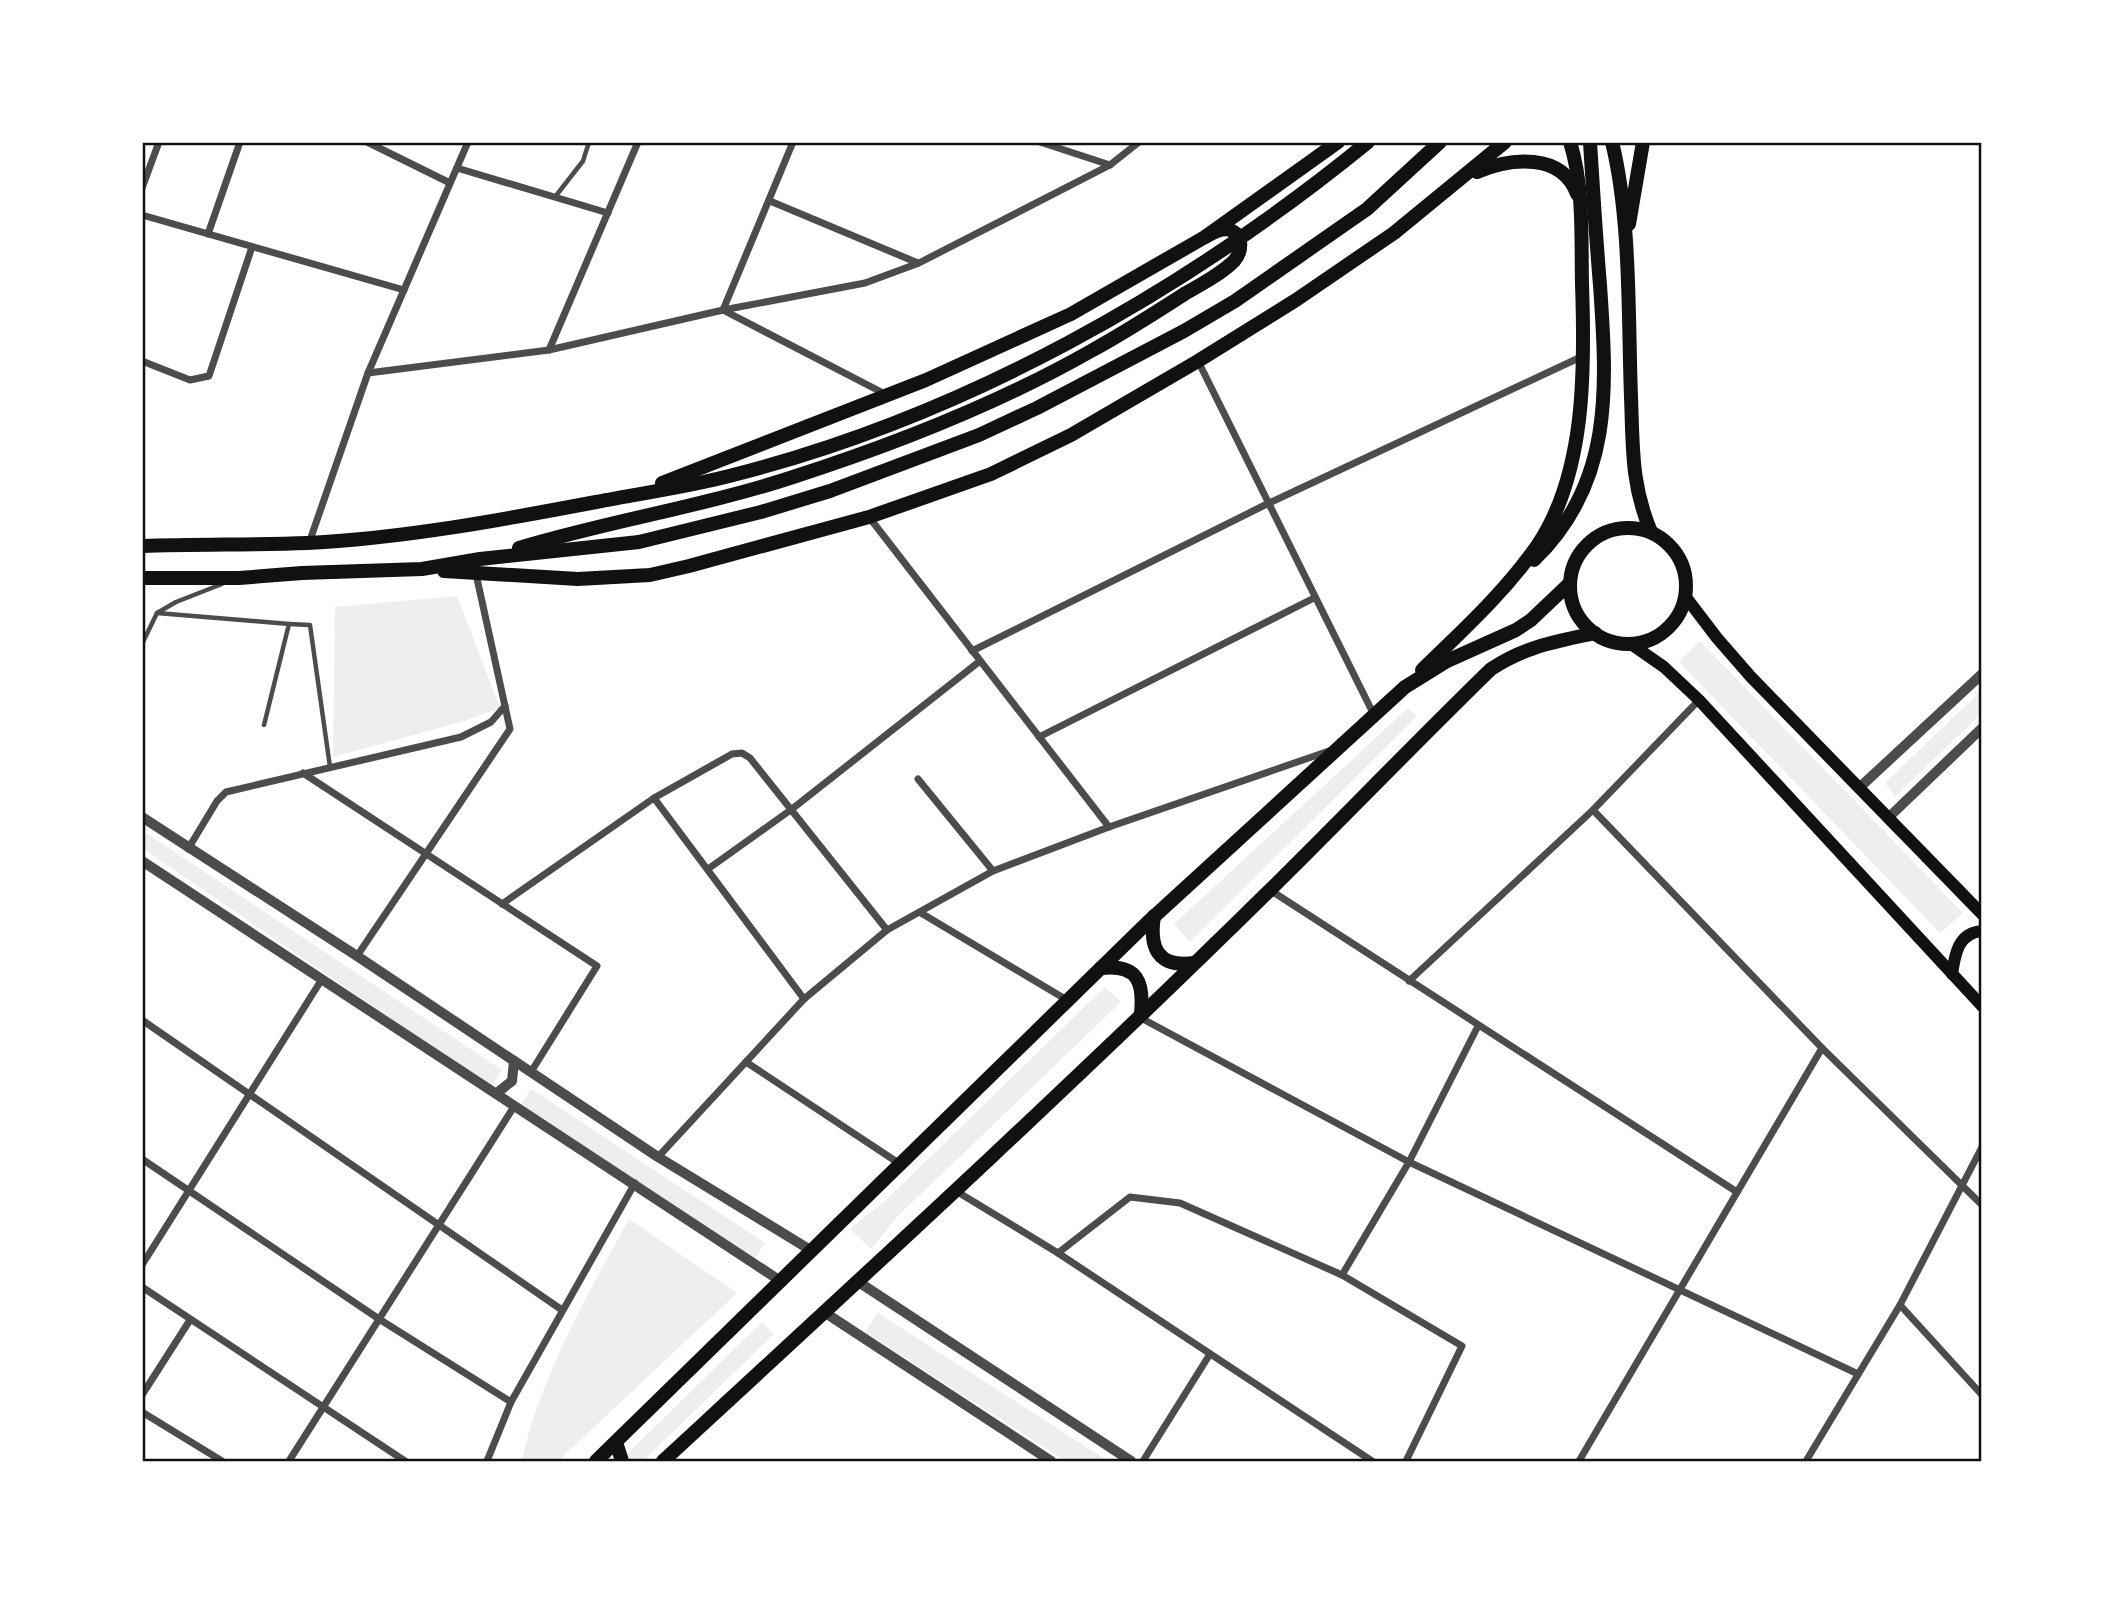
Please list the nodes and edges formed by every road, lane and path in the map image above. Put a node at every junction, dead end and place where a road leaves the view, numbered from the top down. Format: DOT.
graph roads {
  1 [pos="159,142"];
  2 [pos="240,142"];
  3 [pos="367,142"];
  4 [pos="468,142"];
  5 [pos="589,142"];
  6 [pos="638,142"];
  7 [pos="793,142"];
  8 [pos="1040,142"];
  9 [pos="1139,142"];
  10 [pos="1339,142"];
  11 [pos="1368,142"];
  12 [pos="1440,142"];
  13 [pos="1506,142"];
  14 [pos="1570,142"];
  15 [pos="1590,142"];
  16 [pos="1612,142"];
  17 [pos="1643,142"];
  18 [pos="1110,165"];
  19 [pos="457,168"];
  20 [pos="450,183"];
  21 [pos="142,188"];
  22 [pos="1449,190"];
  23 [pos="554,197"];
  24 [pos="770,201"];
  25 [pos="1579,204"];
  26 [pos="608,214"];
  27 [pos="142,215"];
  28 [pos="208,234"];
  29 [pos="1205,237"];
  30 [pos="252,247"];
  31 [pos="1625,247"];
  32 [pos="919,263"];
  33 [pos="404,290"];
  34 [pos="723,310"];
  35 [pos="549,350"];
  36 [pos="1585,356"];
  37 [pos="142,361"];
  38 [pos="1198,361"];
  39 [pos="368,373"];
  40 [pos="887,395"];
  41 [pos="597,502"];
  42 [pos="1267,504"];
  43 [pos="869,517"];
  44 [pos="1651,532"];
  45 [pos="309,543"];
  46 [pos="142,546"];
  47 [pos="475,564"];
  48 [pos="142,578"];
  49 [pos="239,578"];
  50 [pos="1570,583"];
  51 [pos="1503,590"];
  52 [pos="1685,596"];
  53 [pos="1314,598"];
  54 [pos="157,614"];
  55 [pos="289,624"];
  56 [pos="1595,633"];
  57 [pos="1631,643"];
  58 [pos="142,644"];
  59 [pos="972,651"];
  60 [pos="980,661"];
  61 [pos="1982,674"];
  62 [pos="1405,687"];
  63 [pos="1699,699"];
  64 [pos="505,706"];
  65 [pos="1375,716"];
  66 [pos="264,725"];
  67 [pos="1982,728"];
  68 [pos="1039,737"];
  69 [pos="1337,748"];
  70 [pos="330,767"];
  71 [pos="303,773"];
  72 [pos="918,779"];
  73 [pos="1859,788"];
  74 [pos="654,798"];
  75 [pos="792,809"];
  76 [pos="1593,810"];
  77 [pos="142,817"];
  78 [pos="1888,818"];
  79 [pos="147,826"];
  80 [pos="1109,827"];
  81 [pos="188,849"];
  82 [pos="425,854"];
  83 [pos="142,861"];
  84 [pos="708,869"];
  85 [pos="993,871"];
  86 [pos="1270,890"];
  87 [pos="502,904"];
  88 [pos="921,913"];
  89 [pos="1982,914"];
  90 [pos="1154,916"];
  91 [pos="887,930"];
  92 [pos="1982,931"];
  93 [pos="357,956"];
  94 [pos="1194,962"];
  95 [pos="1101,968"];
  96 [pos="1952,974"];
  97 [pos="322,979"];
  98 [pos="1409,981"];
  99 [pos="804,999"];
  100 [pos="1068,1000"];
  101 [pos="1982,1006"];
  102 [pos="1140,1015"];
  103 [pos="142,1020"];
  104 [pos="1478,1026"];
  105 [pos="1822,1048"];
  106 [pos="514,1061"];
  107 [pos="746,1062"];
  108 [pos="531,1073"];
  109 [pos="497,1093"];
  110 [pos="250,1094"];
  111 [pos="515,1105"];
  112 [pos="1982,1147"];
  113 [pos="658,1157"];
  114 [pos="142,1159"];
  115 [pos="1409,1161"];
  116 [pos="900,1164"];
  117 [pos="635,1183"];
  118 [pos="1962,1183"];
  119 [pos="188,1190"];
  120 [pos="955,1191"];
  121 [pos="1737,1192"];
  122 [pos="1982,1205"];
  123 [pos="439,1225"];
  124 [pos="812,1251"];
  125 [pos="1058,1253"];
  126 [pos="142,1265"];
  127 [pos="1342,1275"];
  128 [pos="782,1282"];
  129 [pos="858,1282"];
  130 [pos="142,1287"];
  131 [pos="1679,1289"];
  132 [pos="1899,1305"];
  133 [pos="562,1310"];
  134 [pos="824,1312"];
  135 [pos="379,1319"];
  136 [pos="190,1320"];
  137 [pos="1210,1354"];
  138 [pos="1858,1374"];
  139 [pos="142,1395"];
  140 [pos="1982,1395"];
  141 [pos="510,1402"];
  142 [pos="322,1408"];
  143 [pos="142,1412"];
  144 [pos="616,1442"];
  145 [pos="222,1461"];
  146 [pos="289,1461"];
  147 [pos="405,1461"];
  148 [pos="487,1461"];
  149 [pos="596,1461"];
  150 [pos="622,1461"];
  151 [pos="663,1461"];
  152 [pos="1051,1461"];
  153 [pos="1131,1461"];
  154 [pos="1143,1461"];
  155 [pos="1372,1461"];
  156 [pos="1406,1461"];
  157 [pos="1579,1461"];
  158 [pos="1806,1461"];
  1 -- 21 [label="street"];
  2 -- 28 [label="street"];
  3 -- 20 [label="street"];
  4 -- 19 [label="street"];
  5 -- 23 [label="lane"];
  6 -- 26 [label="street"];
  7 -- 24 [label="street"];
  8 -- 18 [label="street"];
  9 -- 18 [label="street"];
  10 -- 29 [label="main road"];
  11 -- 41 [label="main road"];
  12 -- 47 [label="main road"];
  13 -- 22 [label="main road"];
  14 -- 25 [label="main road"];
  15 -- 51 [label="main road"];
  16 -- 31 [label="main road"];
  17 -- 31 [label="main road"];
  18 -- 32 [label="street"];
  19 -- 20 [label="street"];
  19 -- 23 [label="street"];
  20 -- 33 [label="street"];
  22 -- 25 [label="main road"];
  22 -- 38 [label="main road"];
  23 -- 26 [label="street"];
  24 -- 32 [label="street"];
  24 -- 34 [label="street"];
  25 -- 36 [label="main road"];
  26 -- 35 [label="street"];
  27 -- 28 [label="street"];
  28 -- 30 [label="street"];
  29 -- 40 [label="main road"];
  29 -- 47 [label="main road"];
  30 -- 33 [label="street"];
  30 -- 37 [label="street"];
  31 -- 44 [label="main road"];
  32 -- 34 [label="street"];
  33 -- 39 [label="street"];
  34 -- 35 [label="street"];
  34 -- 40 [label="street"];
  35 -- 39 [label="street"];
  36 -- 42 [label="street"];
  36 -- 51 [label="main road"];
  38 -- 42 [label="street"];
  38 -- 43 [label="main road"];
  39 -- 45 [label="street"];
  40 -- 41 [label="main road"];
  41 -- 45 [label="main road"];
  42 -- 53 [label="street"];
  42 -- 59 [label="street"];
  43 -- 47 [label="main road"];
  43 -- 59 [label="street"];
  44 -- 50 [label="main road"];
  44 -- 52 [label="main road"];
  45 -- 46 [label="main road"];
  47 -- 49 [label="main road"];
  47 -- 64 [label="street"];
  48 -- 49 [label="main road"];
  49 -- 54 [label="lane"];
  50 -- 56 [label="main road"];
  50 -- 62 [label="main road"];
  51 -- 62 [label="main road"];
  52 -- 57 [label="main road"];
  52 -- 73 [label="main road"];
  53 -- 65 [label="street"];
  53 -- 68 [label="street"];
  54 -- 55 [label="lane"];
  54 -- 58 [label="lane"];
  55 -- 66 [label="lane"];
  55 -- 70 [label="lane"];
  56 -- 57 [label="main road"];
  56 -- 86 [label="main road"];
  57 -- 63 [label="main road"];
  59 -- 60 [label="street"];
  60 -- 68 [label="street"];
  60 -- 75 [label="street"];
  61 -- 73 [label="street"];
  62 -- 65 [label="main road"];
  63 -- 76 [label="street"];
  63 -- 96 [label="main road"];
  64 -- 70 [label="street"];
  64 -- 82 [label="street"];
  65 -- 69 [label="main road"];
  67 -- 78 [label="street"];
  68 -- 80 [label="street"];
  69 -- 80 [label="street"];
  69 -- 90 [label="main road"];
  70 -- 71 [label="street"];
  71 -- 81 [label="street"];
  71 -- 82 [label="street"];
  72 -- 85 [label="street"];
  73 -- 78 [label="main road"];
  74 -- 75 [label="street"];
  74 -- 84 [label="street"];
  74 -- 87 [label="street"];
  75 -- 84 [label="street"];
  75 -- 91 [label="street"];
  76 -- 98 [label="street"];
  76 -- 105 [label="street"];
  77 -- 79 [label="street"];
  78 -- 89 [label="main road"];
  79 -- 81 [label="street"];
  80 -- 85 [label="street"];
  81 -- 93 [label="street"];
  82 -- 87 [label="street"];
  82 -- 93 [label="street"];
  83 -- 97 [label="street"];
  84 -- 99 [label="street"];
  85 -- 88 [label="street"];
  86 -- 94 [label="main road"];
  86 -- 98 [label="street"];
  87 -- 108 [label="street"];
  88 -- 91 [label="street"];
  88 -- 100 [label="street"];
  90 -- 94 [label="main road"];
  90 -- 95 [label="main road"];
  91 -- 99 [label="street"];
  92 -- 96 [label="main road"];
  93 -- 106 [label="street"];
  94 -- 102 [label="main road"];
  95 -- 100 [label="main road"];
  95 -- 102 [label="main road"];
  96 -- 101 [label="main road"];
  97 -- 109 [label="street"];
  97 -- 110 [label="street"];
  98 -- 104 [label="street"];
  99 -- 107 [label="street"];
  100 -- 116 [label="main road"];
  102 -- 115 [label="street"];
  102 -- 120 [label="main road"];
  103 -- 110 [label="street"];
  104 -- 115 [label="street"];
  104 -- 121 [label="street"];
  105 -- 118 [label="street"];
  105 -- 121 [label="street"];
  106 -- 108 [label="street"];
  106 -- 109 [label="street"];
  107 -- 113 [label="street"];
  107 -- 116 [label="street"];
  108 -- 113 [label="street"];
  109 -- 111 [label="street"];
  110 -- 119 [label="street"];
  110 -- 123 [label="street"];
  111 -- 117 [label="street"];
  111 -- 123 [label="street"];
  112 -- 118 [label="street"];
  113 -- 124 [label="street"];
  114 -- 119 [label="street"];
  115 -- 127 [label="street"];
  115 -- 131 [label="street"];
  116 -- 124 [label="main road"];
  117 -- 128 [label="street"];
  117 -- 133 [label="street"];
  118 -- 122 [label="street"];
  118 -- 132 [label="street"];
  119 -- 126 [label="street"];
  119 -- 135 [label="street"];
  120 -- 125 [label="street"];
  120 -- 129 [label="main road"];
  121 -- 131 [label="street"];
  123 -- 133 [label="street"];
  123 -- 135 [label="street"];
  124 -- 128 [label="main road"];
  125 -- 127 [label="street"];
  125 -- 137 [label="street"];
  127 -- 156 [label="street"];
  128 -- 144 [label="main road"];
  129 -- 134 [label="main road"];
  129 -- 153 [label="street"];
  130 -- 136 [label="street"];
  131 -- 138 [label="street"];
  131 -- 157 [label="street"];
  132 -- 138 [label="street"];
  132 -- 140 [label="street"];
  133 -- 141 [label="street"];
  134 -- 151 [label="main road"];
  134 -- 152 [label="street"];
  135 -- 141 [label="street"];
  135 -- 142 [label="street"];
  136 -- 139 [label="street"];
  136 -- 142 [label="street"];
  137 -- 154 [label="street"];
  137 -- 155 [label="street"];
  138 -- 158 [label="street"];
  141 -- 148 [label="street"];
  142 -- 146 [label="street"];
  142 -- 147 [label="street"];
  143 -- 145 [label="street"];
  144 -- 149 [label="main road"];
  144 -- 150 [label="main road"];
}
